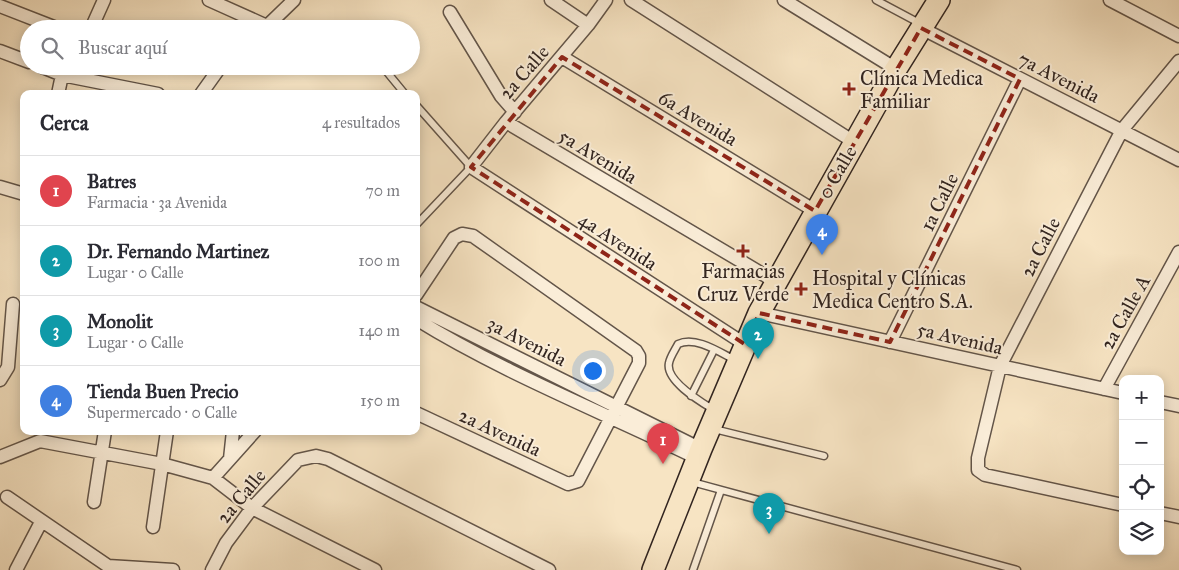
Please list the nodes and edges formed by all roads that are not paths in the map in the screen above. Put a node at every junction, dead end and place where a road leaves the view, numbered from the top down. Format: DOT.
graph roads {
  1 [pos="104,0"];
  2 [pos="209,0"];
  3 [pos="294,0"];
  4 [pos="551,0"];
  5 [pos="606,0"];
  6 [pos="631,0"];
  7 [pos="784,0"];
  8 [pos="876,0"];
  9 [pos="1110,0"];
  10 [pos="937,1"];
  11 [pos="0,6"];
  12 [pos="450,12"];
  13 [pos="36,20"];
  14 [pos="96,20"];
  15 [pos="250,20"];
  16 [pos="273,20"];
  17 [pos="588,25"];
  18 [pos="922,27"];
  19 [pos="1179,36"];
  20 [pos="0,51"];
  21 [pos="562,57"];
  22 [pos="20,59"];
  23 [pos="1179,61"];
  24 [pos="896,69"];
  25 [pos="62,75"];
  26 [pos="215,75"];
  27 [pos="389,75"];
  28 [pos="1020,79"];
  29 [pos="59,90"];
  30 [pos="138,90"];
  31 [pos="204,90"];
  32 [pos="402,90"];
  33 [pos="420,110"];
  34 [pos="514,112"];
  35 [pos="506,122"];
  36 [pos="1122,130"];
  37 [pos="854,142"];
  38 [pos="1179,160"];
  39 [pos="471,167"];
  40 [pos="0,187"];
  41 [pos="20,193"];
  42 [pos="815,211"];
  43 [pos="420,221"];
  44 [pos="1179,252"];
  45 [pos="776,282"];
  46 [pos="420,288"];
  47 [pos="13,304"];
  48 [pos="420,309"];
  49 [pos="759,313"];
  50 [pos="420,321"];
  51 [pos="890,342"];
  52 [pos="714,350"];
  53 [pos="742,353"];
  54 [pos="512,362"];
  55 [pos="1000,366"];
  56 [pos="0,380"];
  57 [pos="1104,389"];
  58 [pos="1119,392"];
  59 [pos="691,396"];
  60 [pos="1164,403"];
  61 [pos="1179,406"];
  62 [pos="613,412"];
  63 [pos="420,415"];
  64 [pos="714,420"];
  65 [pos="104,435"];
  66 [pos="166,435"];
  67 [pos="233,435"];
  68 [pos="251,435"];
  69 [pos="41,436"];
  70 [pos="102,452"];
  71 [pos="699,453"];
  72 [pos="824,456"];
  73 [pos="0,458"];
  74 [pos="230,459"];
  75 [pos="162,464"];
  76 [pos="213,478"];
  77 [pos="688,480"];
  78 [pos="721,490"];
  79 [pos="7,497"];
  80 [pos="94,502"];
  81 [pos="1119,504"];
  82 [pos="252,508"];
  83 [pos="1164,514"];
  84 [pos="1179,517"];
  85 [pos="41,522"];
  86 [pos="152,527"];
  87 [pos="107,568"];
  88 [pos="16,570"];
  89 [pos="173,570"];
  90 [pos="212,570"];
  91 [pos="375,570"];
  92 [pos="549,570"];
  93 [pos="653,570"];
  94 [pos="693,570"];
  95 [pos="1018,570"];
  1 -- 14 [label="street"];
  2 -- 15 [label="street"];
  3 -- 16 [label="street"];
  4 -- 17 [label="street"];
  5 -- 17 [label="street, 2a Calle"];
  6 -- 37 [label="street"];
  7 -- 24 [label="street"];
  8 -- 18 [label="lane"];
  9 -- 19 [label="street"];
  10 -- 18 [label="main road, 0 Calle"];
  11 -- 13 [label="street"];
  12 -- 34 [label="street"];
  17 -- 21 [label="street, 2a Calle"];
  18 -- 24 [label="main road, 0 Calle"];
  18 -- 28 [label="street, 7a Avenida"];
  20 -- 22 [label="street"];
  21 -- 34 [label="street, 2a Calle"];
  21 -- 42 [label="street, 6a Avenida"];
  23 -- 36 [label="street, 2a Calle"];
  24 -- 37 [label="main road, 0 Calle"];
  25 -- 29 [label="street"];
  25 -- 30 [label="street"];
  26 -- 31 [label="street"];
  27 -- 32 [label="lane"];
  28 -- 36 [label="street, 7a Avenida"];
  28 -- 51 [label="street, 1a Calle"];
  33 -- 39 [label="lane"];
  34 -- 35 [label="street, 2a Calle"];
  35 -- 39 [label="street, 2a Calle"];
  35 -- 45 [label="street, 5a Avenida"];
  36 -- 38 [label="street, 7a Avenida"];
  36 -- 55 [label="street, 2a Calle"];
  37 -- 42 [label="main road, 0 Calle"];
  39 -- 43 [label="lane"];
  39 -- 53 [label="street, 4a Avenida"];
  40 -- 41 [label="street"];
  42 -- 45 [label="main road, 0 Calle"];
  44 -- 57 [label="street, 2a Calle A"];
  45 -- 49 [label="main road, 0 Calle"];
  46 -- 62 [label="street"];
  47 -- 56 [label="street"];
  48 -- 54 [label="street, 3a Avenida"];
  49 -- 51 [label="street, 5a Avenida"];
  49 -- 53 [label="main road, 0 Calle"];
  50 -- 54 [label="street, 3a Avenida"];
  51 -- 55 [label="street, 5a Avenida"];
  52 -- 53 [label="lane"];
  52 -- 59 [label="lane"];
  52 -- 59 [label="lane"];
  53 -- 64 [label="main road, 0 Calle"];
  54 -- 62 [label="street, 3a Avenida"];
  55 -- 57 [label="street, 5a Avenida"];
  55 -- 81 [label="street, 2a Calle"];
  57 -- 58 [label="street, 5a Avenida"];
  59 -- 64 [label="lane"];
  60 -- 61 [label="street"];
  62 -- 63 [label="street, 2a Avenida"];
  62 -- 71 [label="street, 3a Avenida"];
  64 -- 71 [label="main road, 0 Calle"];
  64 -- 72 [label="lane"];
  65 -- 70 [label="street"];
  66 -- 75 [label="street"];
  67 -- 74 [label="street"];
  68 -- 74 [label="street"];
  69 -- 70 [label="street"];
  69 -- 73 [label="street"];
  70 -- 75 [label="street"];
  70 -- 80 [label="street"];
  71 -- 77 [label="main road, 0 Calle"];
  74 -- 76 [label="street"];
  75 -- 76 [label="street"];
  75 -- 86 [label="street"];
  76 -- 82 [label="street"];
  77 -- 78 [label="lane"];
  77 -- 93 [label="main road, 0 Calle"];
  78 -- 94 [label="lane"];
  78 -- 95 [label="lane"];
  79 -- 85 [label="street"];
  82 -- 90 [label="street, 2a Calle"];
  82 -- 91 [label="street"];
  82 -- 92 [label="street, 2a Calle"];
  83 -- 84 [label="street"];
  85 -- 87 [label="street"];
  85 -- 88 [label="street"];
  87 -- 89 [label="street"];
}
